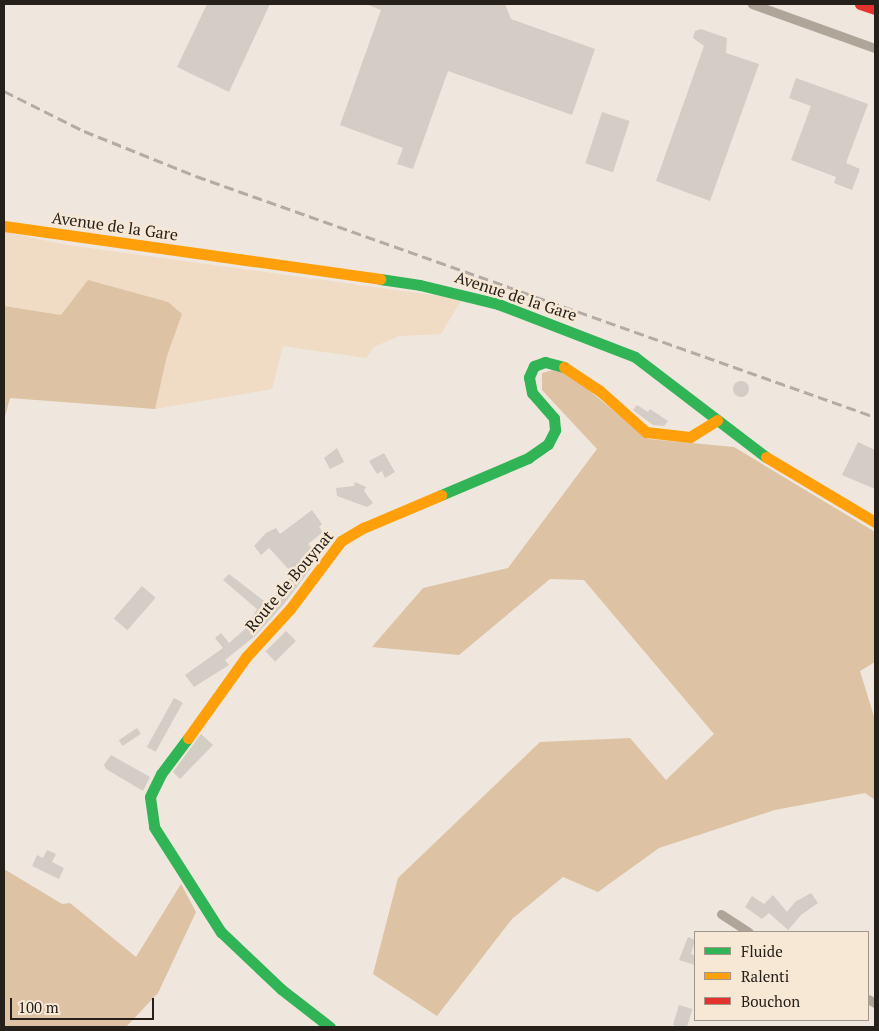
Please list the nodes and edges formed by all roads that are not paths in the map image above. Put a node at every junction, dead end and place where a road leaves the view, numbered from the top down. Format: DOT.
graph roads {
  1 [pos="752,4"];
  2 [pos="860,4"];
  3 [pos="875,9"];
  4 [pos="875,48"];
  5 [pos="4,226"];
  6 [pos="717,420"];
  7 [pos="875,522"];
  8 [pos="721,914"];
  9 [pos="748,931"];
  10 [pos="330,1027"];
  1 -- 4 [label="street"];
  2 -- 3 [label="main road"];
  5 -- 6 [label="main road, Avenue de la Gare"];
  6 -- 7 [label="main road, Avenue de la Gare"];
  6 -- 10 [label="main road, Route de Bouynat"];
  8 -- 9 [label="street"];
}
